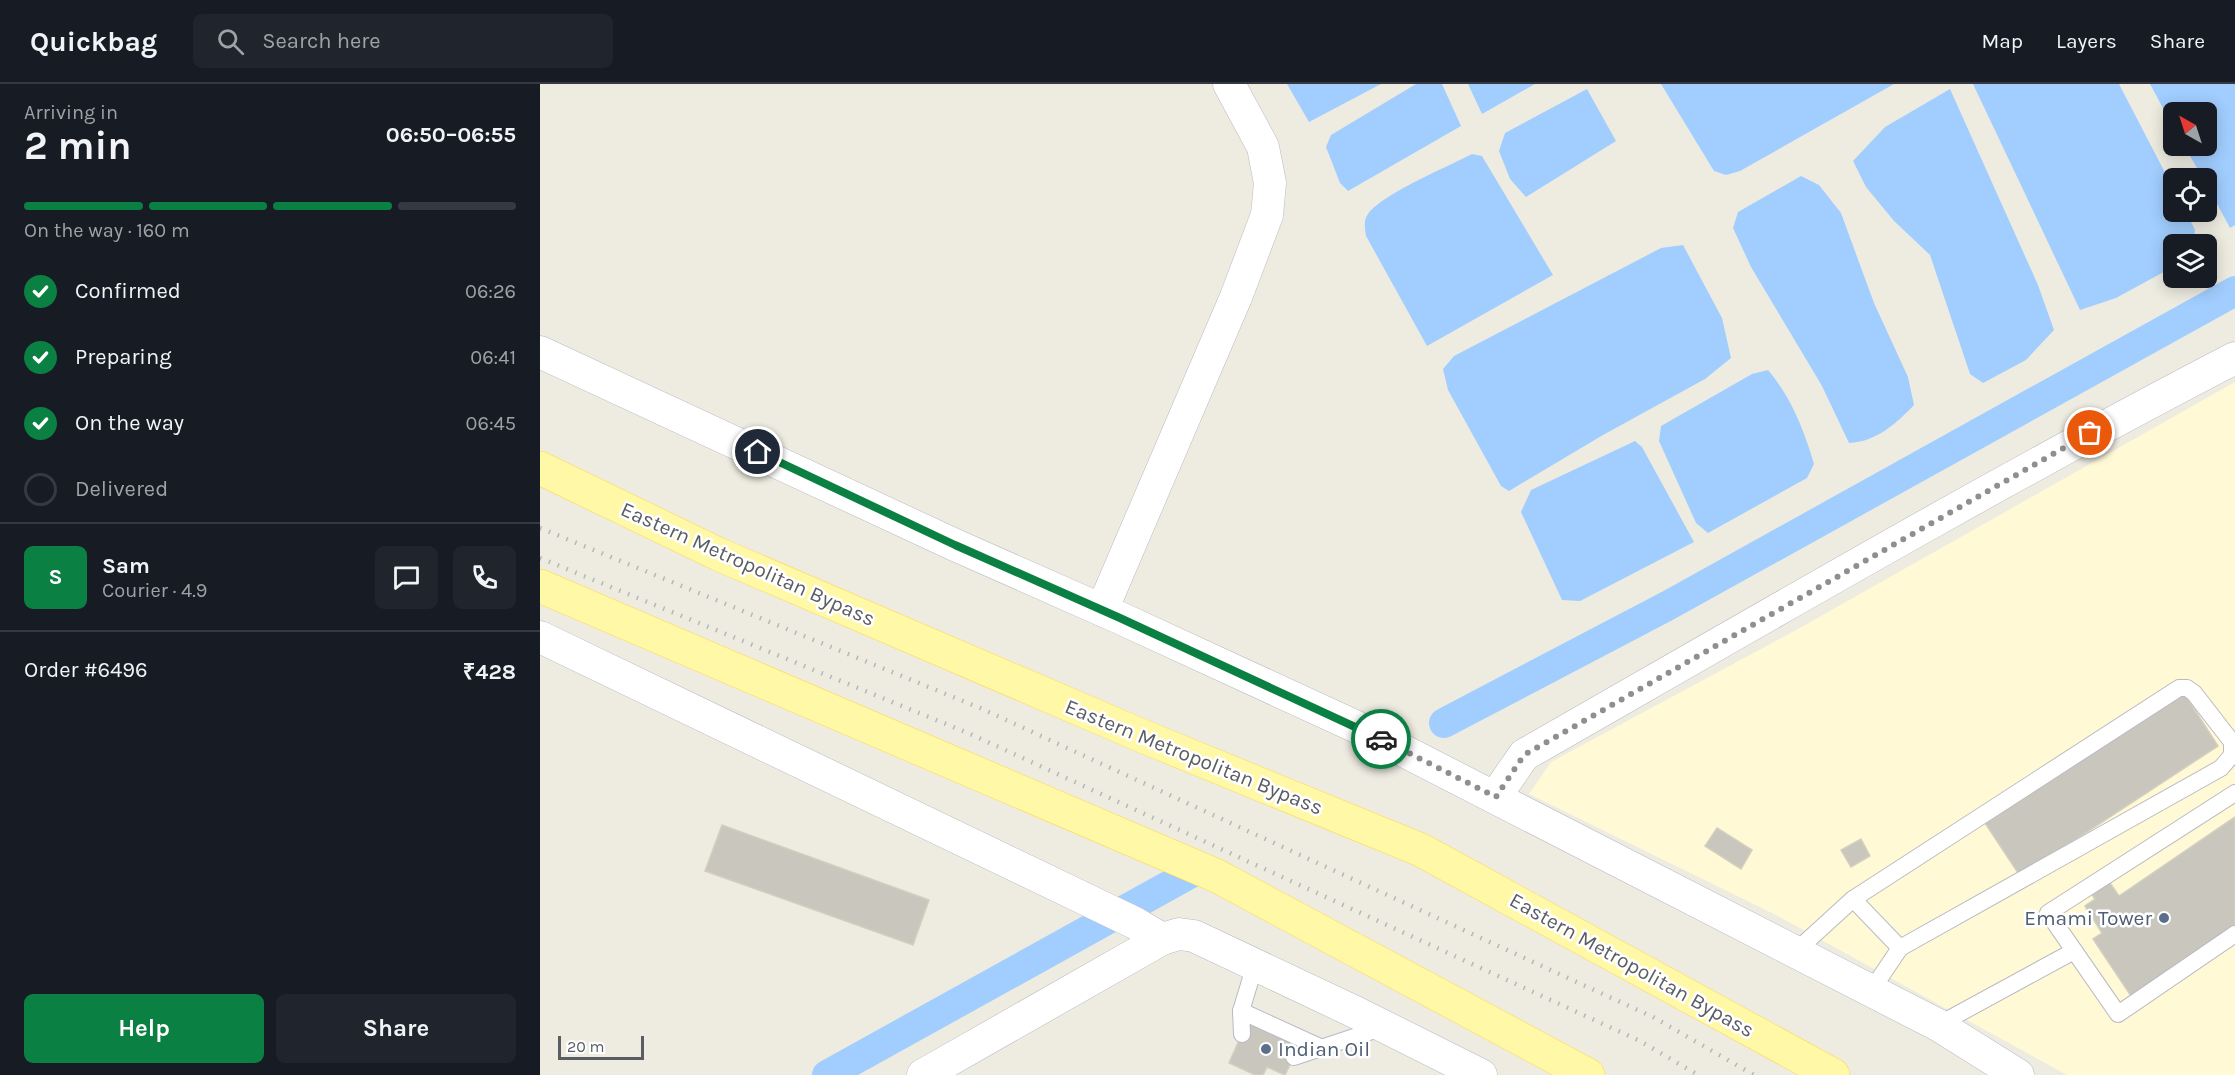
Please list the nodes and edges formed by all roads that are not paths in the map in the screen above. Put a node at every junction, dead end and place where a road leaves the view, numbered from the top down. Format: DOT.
graph roads {
  1 [pos="1229,84"];
  2 [pos="540,352"];
  3 [pos="2235,358"];
  4 [pos="540,468"];
  5 [pos="540,586"];
  6 [pos="1102,609"];
  7 [pos="540,637"];
  8 [pos="2235,793"];
  9 [pos="1496,797"];
  10 [pos="1853,899"];
  11 [pos="2235,934"];
  12 [pos="1162,939"];
  13 [pos="1900,948"];
  14 [pos="1795,951"];
  15 [pos="2074,951"];
  16 [pos="1255,964"];
  17 [pos="1871,991"];
  18 [pos="1242,1011"];
  19 [pos="1938,1025"];
  20 [pos="1385,1026"];
  21 [pos="1242,1034"];
  22 [pos="1322,1048"];
  23 [pos="1294,1057"];
  24 [pos="1579,1073"];
  25 [pos="922,1075"];
  26 [pos="1481,1075"];
  27 [pos="1833,1075"];
  28 [pos="2018,1075"];
  1 -- 6 [label="street"];
  2 -- 6 [label="street"];
  3 -- 9 [label="street"];
  4 -- 27 [label="main road, Eastern Metropolitan Bypass"];
  5 -- 24 [label="main road"];
  6 -- 9 [label="street"];
  7 -- 12 [label="street"];
  8 -- 15 [label="lane"];
  9 -- 14 [label="street"];
  10 -- 13 [label="lane"];
  10 -- 13 [label="lane"];
  10 -- 14 [label="lane"];
  11 -- 15 [label="lane"];
  12 -- 16 [label="street"];
  12 -- 25 [label="street"];
  13 -- 17 [label="lane"];
  14 -- 17 [label="street"];
  15 -- 19 [label="lane"];
  16 -- 18 [label="lane"];
  16 -- 20 [label="street"];
  17 -- 19 [label="street"];
  18 -- 21 [label="lane"];
  18 -- 22 [label="lane"];
  19 -- 28 [label="street"];
  20 -- 22 [label="lane"];
  20 -- 26 [label="street"];
  22 -- 23 [label="lane"];
}
